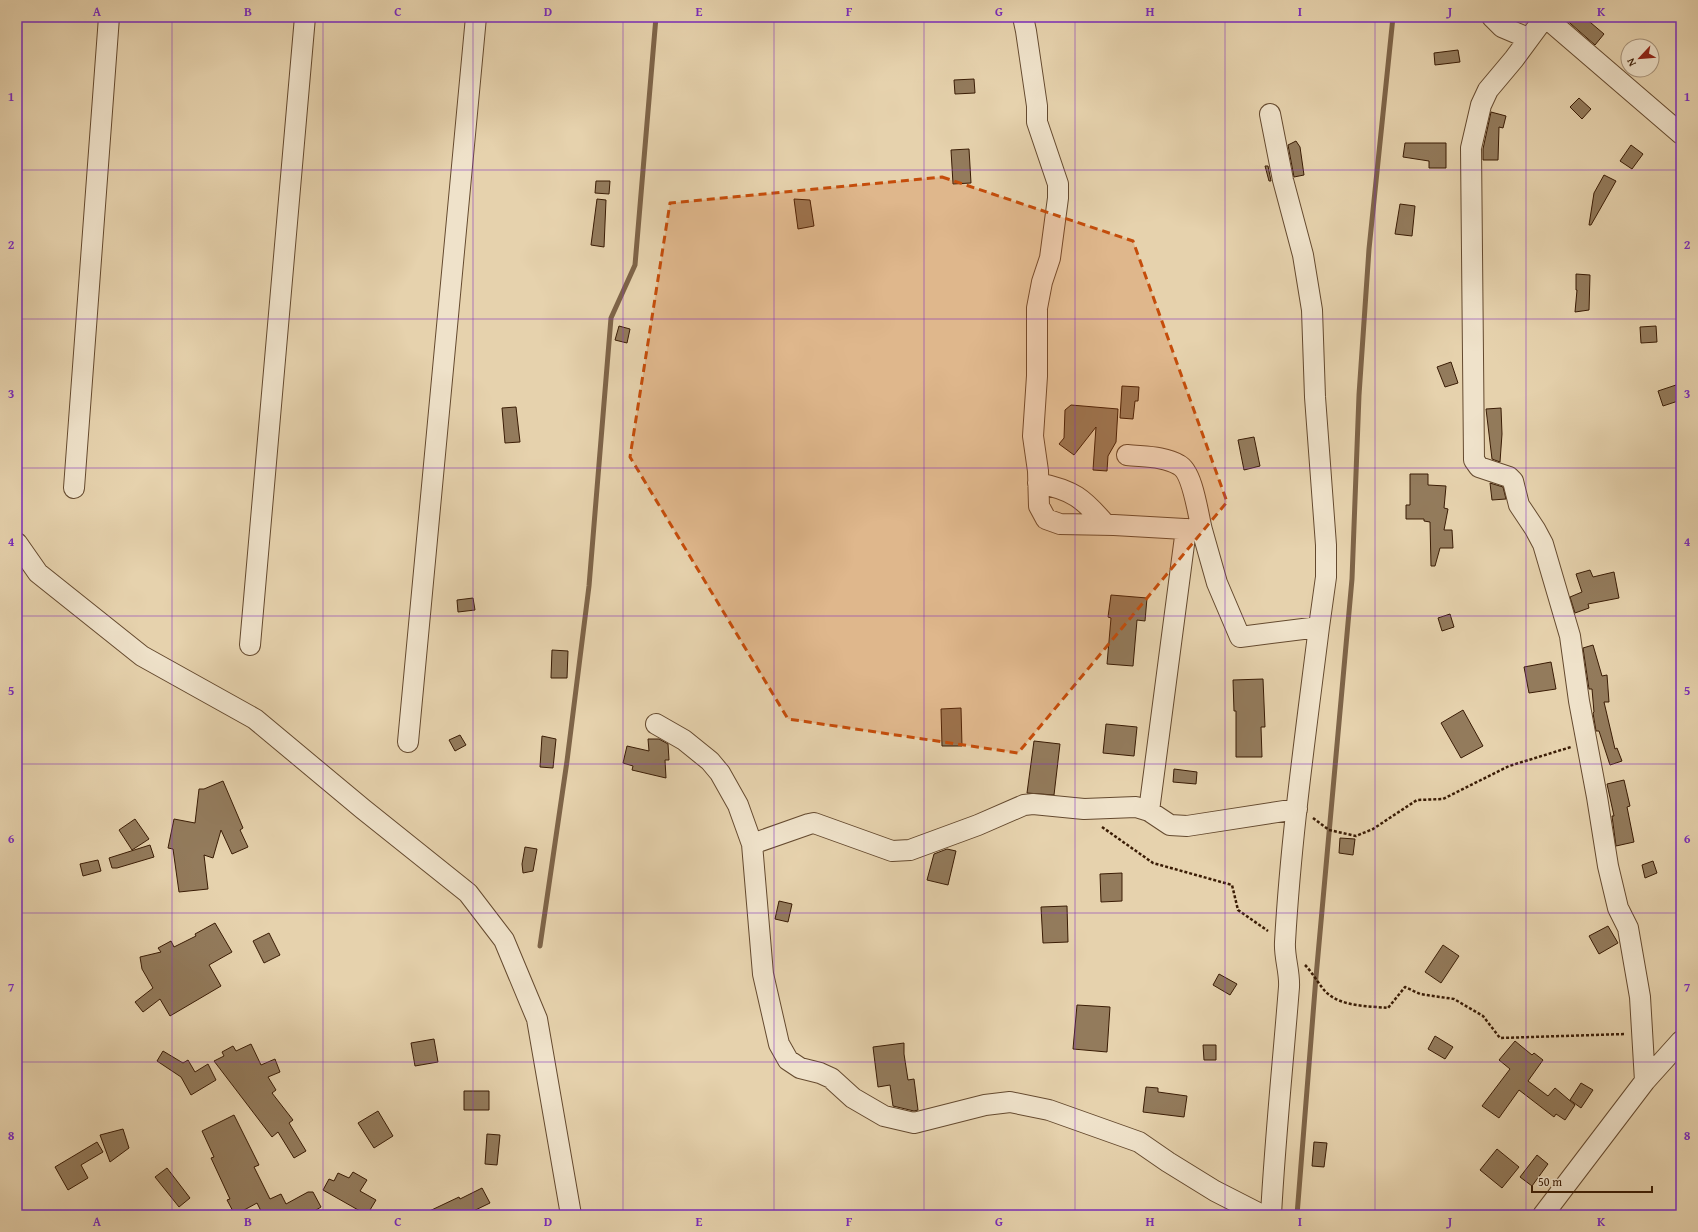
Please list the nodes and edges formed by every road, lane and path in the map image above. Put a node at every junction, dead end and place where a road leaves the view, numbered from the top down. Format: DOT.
graph roads {
  1 [pos="110,17"];
  2 [pos="305,17"];
  3 [pos="476,17"];
  4 [pos="1023,17"];
  5 [pos="1545,17"];
  6 [pos="1497,22"];
  7 [pos="1528,38"];
  8 [pos="1514,59"];
  9 [pos="1270,114"];
  10 [pos="1681,134"];
  11 [pos="1127,455"];
  12 [pos="1038,482"];
  13 [pos="74,488"];
  14 [pos="1106,525"];
  15 [pos="1194,529"];
  16 [pos="17,543"];
  17 [pos="1319,627"];
  18 [pos="250,645"];
  19 [pos="656,724"];
  20 [pos="408,742"];
  21 [pos="1586,742"];
  22 [pos="1297,809"];
  23 [pos="1150,811"];
  24 [pos="1101,826"];
  25 [pos="752,844"];
  26 [pos="1285,942"];
  27 [pos="1642,1033"];
  28 [pos="1681,1041"];
  29 [pos="1645,1081"];
  30 [pos="571,1215"];
  31 [pos="1262,1215"];
  32 [pos="1271,1215"];
  33 [pos="1543,1215"];
  1 -- 13 [label="street"];
  2 -- 18 [label="street"];
  3 -- 20 [label="street"];
  4 -- 12 [label="street"];
  5 -- 7 [label="street"];
  5 -- 10 [label="street"];
  6 -- 7 [label="street"];
  6 -- 8 [label="street"];
  7 -- 8 [label="street"];
  8 -- 21 [label="street"];
  9 -- 17 [label="street"];
  11 -- 15 [label="street"];
  12 -- 14 [label="street"];
  12 -- 14 [label="street"];
  14 -- 15 [label="street"];
  15 -- 17 [label="street"];
  15 -- 23 [label="street"];
  16 -- 30 [label="street"];
  17 -- 22 [label="street"];
  19 -- 25 [label="street"];
  21 -- 22 [label="path"];
  21 -- 27 [label="street"];
  22 -- 23 [label="street"];
  22 -- 26 [label="street"];
  23 -- 25 [label="street"];
  24 -- 26 [label="path"];
  25 -- 31 [label="street"];
  26 -- 27 [label="path"];
  26 -- 32 [label="street"];
  27 -- 29 [label="street"];
  28 -- 29 [label="street"];
  29 -- 33 [label="street"];
}
